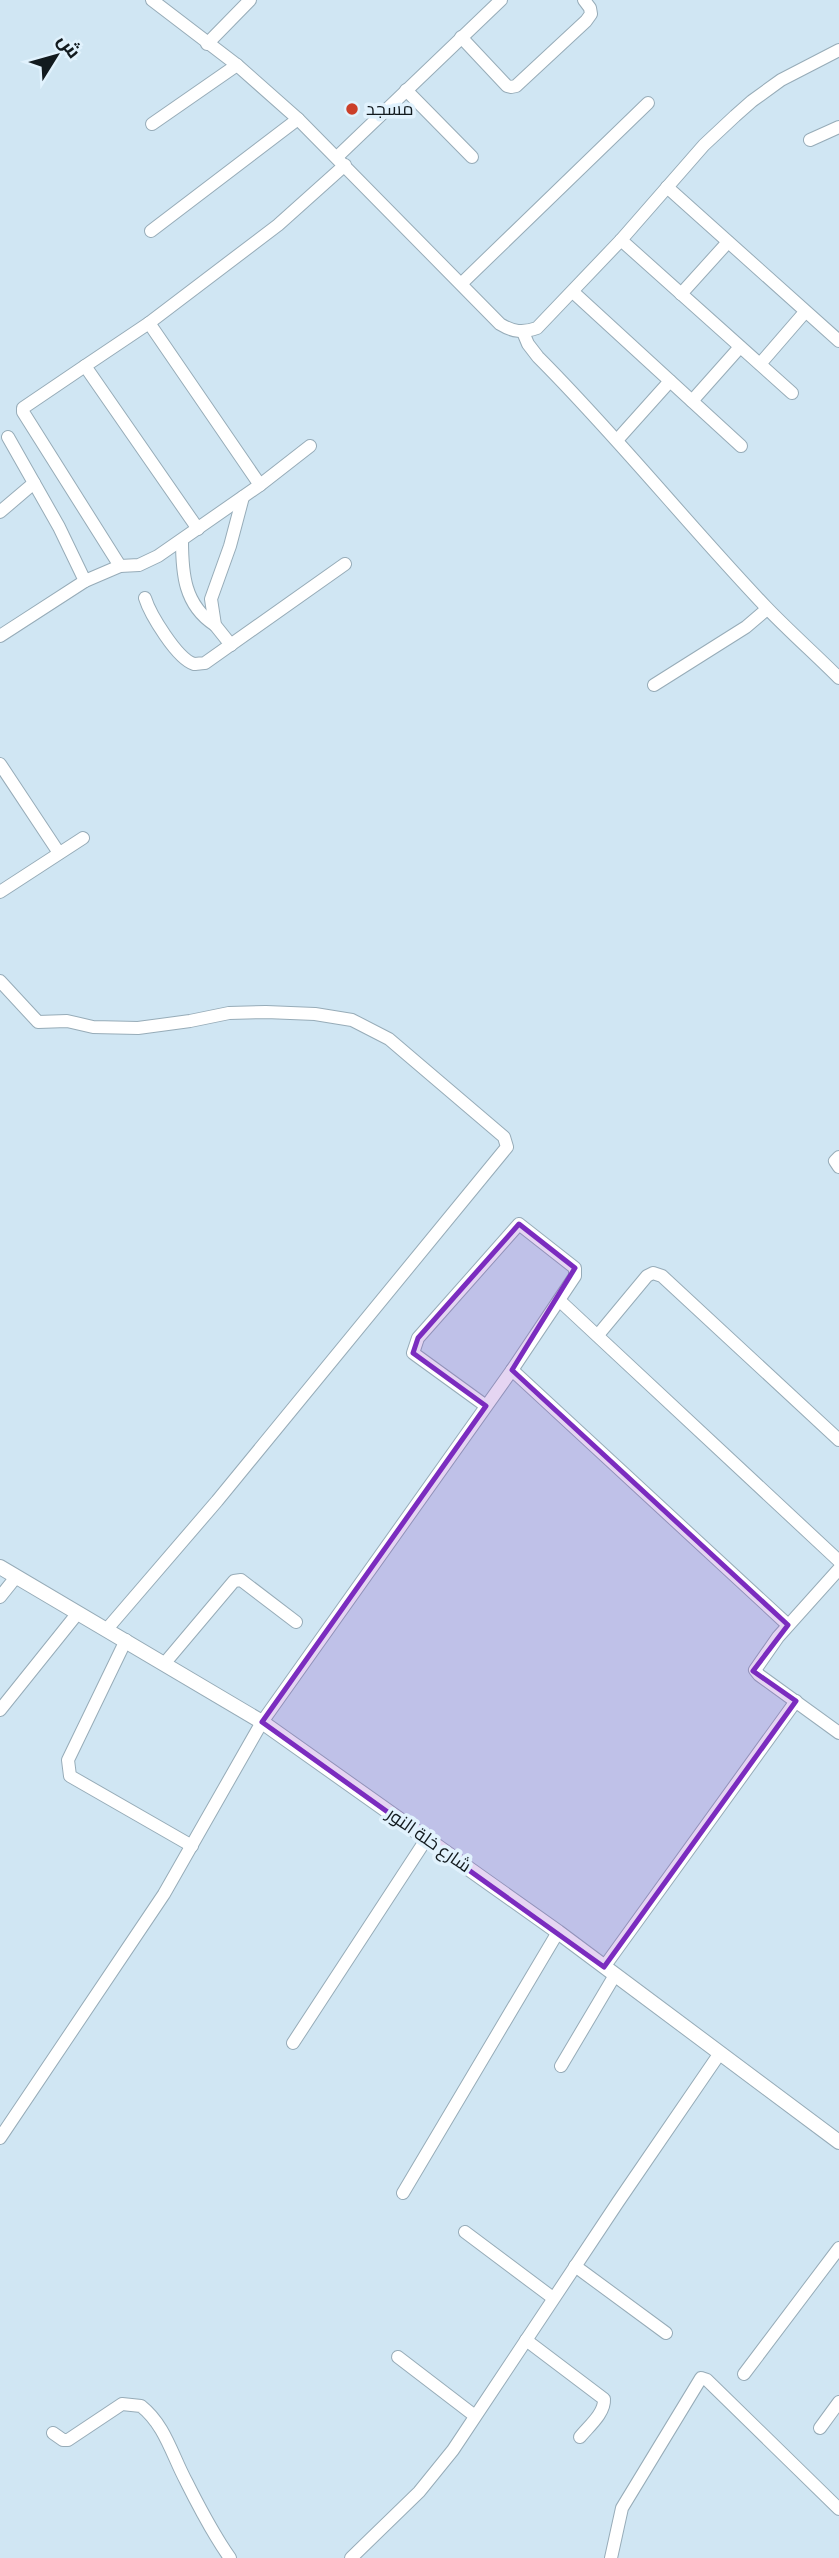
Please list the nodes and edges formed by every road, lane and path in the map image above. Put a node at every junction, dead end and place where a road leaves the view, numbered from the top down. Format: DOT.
graph roads {
  1 [pos="152,0"];
  2 [pos="250,0"];
  3 [pos="501,0"];
  4 [pos="584,0"];
  5 [pos="461,37"];
  6 [pos="207,44"];
  7 [pos="839,50"];
  8 [pos="237,65"];
  9 [pos="407,90"];
  10 [pos="648,103"];
  11 [pos="298,119"];
  12 [pos="152,124"];
  13 [pos="839,127"];
  14 [pos="810,140"];
  15 [pos="472,157"];
  16 [pos="341,161"];
  17 [pos="667,187"];
  18 [pos="151,231"];
  19 [pos="621,240"];
  20 [pos="728,242"];
  21 [pos="462,283"];
  22 [pos="573,292"];
  23 [pos="681,294"];
  24 [pos="805,312"];
  25 [pos="149,323"];
  26 [pos="523,332"];
  27 [pos="839,341"];
  28 [pos="740,347"];
  29 [pos="760,364"];
  30 [pos="85,366"];
  31 [pos="670,381"];
  32 [pos="792,393"];
  33 [pos="692,401"];
  34 [pos="8,437"];
  35 [pos="618,439"];
  36 [pos="310,446"];
  37 [pos="741,446"];
  38 [pos="34,483"];
  39 [pos="260,485"];
  40 [pos="243,497"];
  41 [pos="0,512"];
  42 [pos="198,529"];
  43 [pos="182,540"];
  44 [pos="345,564"];
  45 [pos="120,566"];
  46 [pos="85,581"];
  47 [pos="145,598"];
  48 [pos="767,609"];
  49 [pos="215,625"];
  50 [pos="0,636"];
  51 [pos="232,645"];
  52 [pos="839,678"];
  53 [pos="654,685"];
  54 [pos="0,764"];
  55 [pos="83,838"];
  56 [pos="59,853"];
  57 [pos="0,892"];
  58 [pos="0,981"];
  59 [pos="839,1157"];
  60 [pos="839,1167"];
  61 [pos="560,1301"];
  62 [pos="598,1335"];
  63 [pos="512,1370"];
  64 [pos="486,1406"];
  65 [pos="839,1440"];
  66 [pos="839,1561"];
  67 [pos="0,1567"];
  68 [pos="839,1569"];
  69 [pos="16,1577"];
  70 [pos="0,1597"];
  71 [pos="77,1614"];
  72 [pos="296,1622"];
  73 [pos="788,1625"];
  74 [pos="107,1629"];
  75 [pos="126,1640"];
  76 [pos="164,1664"];
  77 [pos="796,1701"];
  78 [pos="0,1710"];
  79 [pos="262,1723"];
  80 [pos="839,1733"];
  81 [pos="427,1838"];
  82 [pos="192,1846"];
  83 [pos="558,1933"];
  84 [pos="609,1971"];
  85 [pos="293,2043"];
  86 [pos="720,2053"];
  87 [pos="561,2066"];
  88 [pos="0,2138"];
  89 [pos="839,2142"];
  90 [pos="403,2193"];
  91 [pos="465,2232"];
  92 [pos="839,2248"];
  93 [pos="575,2266"];
  94 [pos="553,2298"];
  95 [pos="666,2333"];
  96 [pos="527,2340"];
  97 [pos="398,2357"];
  98 [pos="744,2374"];
  99 [pos="839,2402"];
  100 [pos="475,2416"];
  101 [pos="820,2428"];
  102 [pos="53,2433"];
  103 [pos="580,2437"];
  104 [pos="839,2509"];
  105 [pos="230,2558"];
  106 [pos="351,2558"];
  107 [pos="611,2558"];
  1 -- 6 [label="street"];
  2 -- 6 [label="street"];
  3 -- 5 [label="street"];
  4 -- 5 [label="street"];
  5 -- 9 [label="street"];
  6 -- 8 [label="street"];
  7 -- 17 [label="street"];
  8 -- 11 [label="street"];
  8 -- 12 [label="street"];
  9 -- 15 [label="street"];
  9 -- 16 [label="street"];
  10 -- 21 [label="street"];
  11 -- 16 [label="street"];
  11 -- 18 [label="street"];
  13 -- 14 [label="street"];
  16 -- 21 [label="street"];
  16 -- 25 [label="street"];
  17 -- 19 [label="street"];
  17 -- 20 [label="street"];
  19 -- 22 [label="street"];
  19 -- 23 [label="street"];
  20 -- 23 [label="street"];
  20 -- 24 [label="street"];
  21 -- 26 [label="street"];
  22 -- 26 [label="street"];
  22 -- 31 [label="street"];
  23 -- 28 [label="street"];
  24 -- 27 [label="street"];
  24 -- 29 [label="street"];
  25 -- 30 [label="street"];
  25 -- 39 [label="street"];
  26 -- 35 [label="street"];
  28 -- 29 [label="street"];
  28 -- 33 [label="street"];
  29 -- 32 [label="street"];
  30 -- 42 [label="street"];
  30 -- 45 [label="street"];
  31 -- 33 [label="street"];
  31 -- 35 [label="street"];
  33 -- 37 [label="street"];
  34 -- 38 [label="street"];
  35 -- 48 [label="street"];
  36 -- 39 [label="street"];
  38 -- 41 [label="street"];
  38 -- 46 [label="street"];
  39 -- 40 [label="street"];
  40 -- 42 [label="street"];
  40 -- 49 [label="street"];
  42 -- 43 [label="street"];
  43 -- 45 [label="street"];
  43 -- 49 [label="street"];
  44 -- 51 [label="street"];
  45 -- 46 [label="street"];
  46 -- 50 [label="street"];
  47 -- 51 [label="street"];
  48 -- 52 [label="street"];
  48 -- 53 [label="street"];
  49 -- 51 [label="street"];
  54 -- 56 [label="street"];
  55 -- 56 [label="street"];
  56 -- 57 [label="street"];
  58 -- 74 [label="street"];
  59 -- 60 [label="street"];
  61 -- 62 [label="street"];
  61 -- 63 [label="street"];
  61 -- 64 [label="street"];
  62 -- 65 [label="street"];
  62 -- 66 [label="street"];
  63 -- 64 [label="street"];
  63 -- 73 [label="street"];
  64 -- 79 [label="street"];
  67 -- 69 [label="street, شارع خلة النور"];
  68 -- 73 [label="street"];
  69 -- 70 [label="street"];
  69 -- 71 [label="street, شارع خلة النور"];
  71 -- 74 [label="street, شارع خلة النور"];
  71 -- 78 [label="street"];
  72 -- 76 [label="street"];
  73 -- 77 [label="street"];
  74 -- 75 [label="street, شارع خلة النور"];
  75 -- 76 [label="street, شارع خلة النور"];
  75 -- 82 [label="street"];
  76 -- 79 [label="street, شارع خلة النور"];
  77 -- 80 [label="street"];
  77 -- 84 [label="street"];
  79 -- 81 [label="street, شارع خلة النور"];
  79 -- 82 [label="street"];
  81 -- 83 [label="street, شارع خلة النور"];
  81 -- 85 [label="street"];
  82 -- 88 [label="street"];
  83 -- 84 [label="street, شارع خلة النور"];
  83 -- 90 [label="street"];
  84 -- 86 [label="street, شارع خلة النور"];
  84 -- 87 [label="street"];
  86 -- 89 [label="street, شارع خلة النور"];
  86 -- 93 [label="street"];
  91 -- 94 [label="street"];
  92 -- 98 [label="street"];
  93 -- 94 [label="street"];
  93 -- 95 [label="street"];
  94 -- 96 [label="street"];
  96 -- 100 [label="street"];
  96 -- 103 [label="street"];
  97 -- 100 [label="street"];
  99 -- 101 [label="street"];
  100 -- 106 [label="street"];
  102 -- 105 [label="street"];
  104 -- 107 [label="street"];
}
